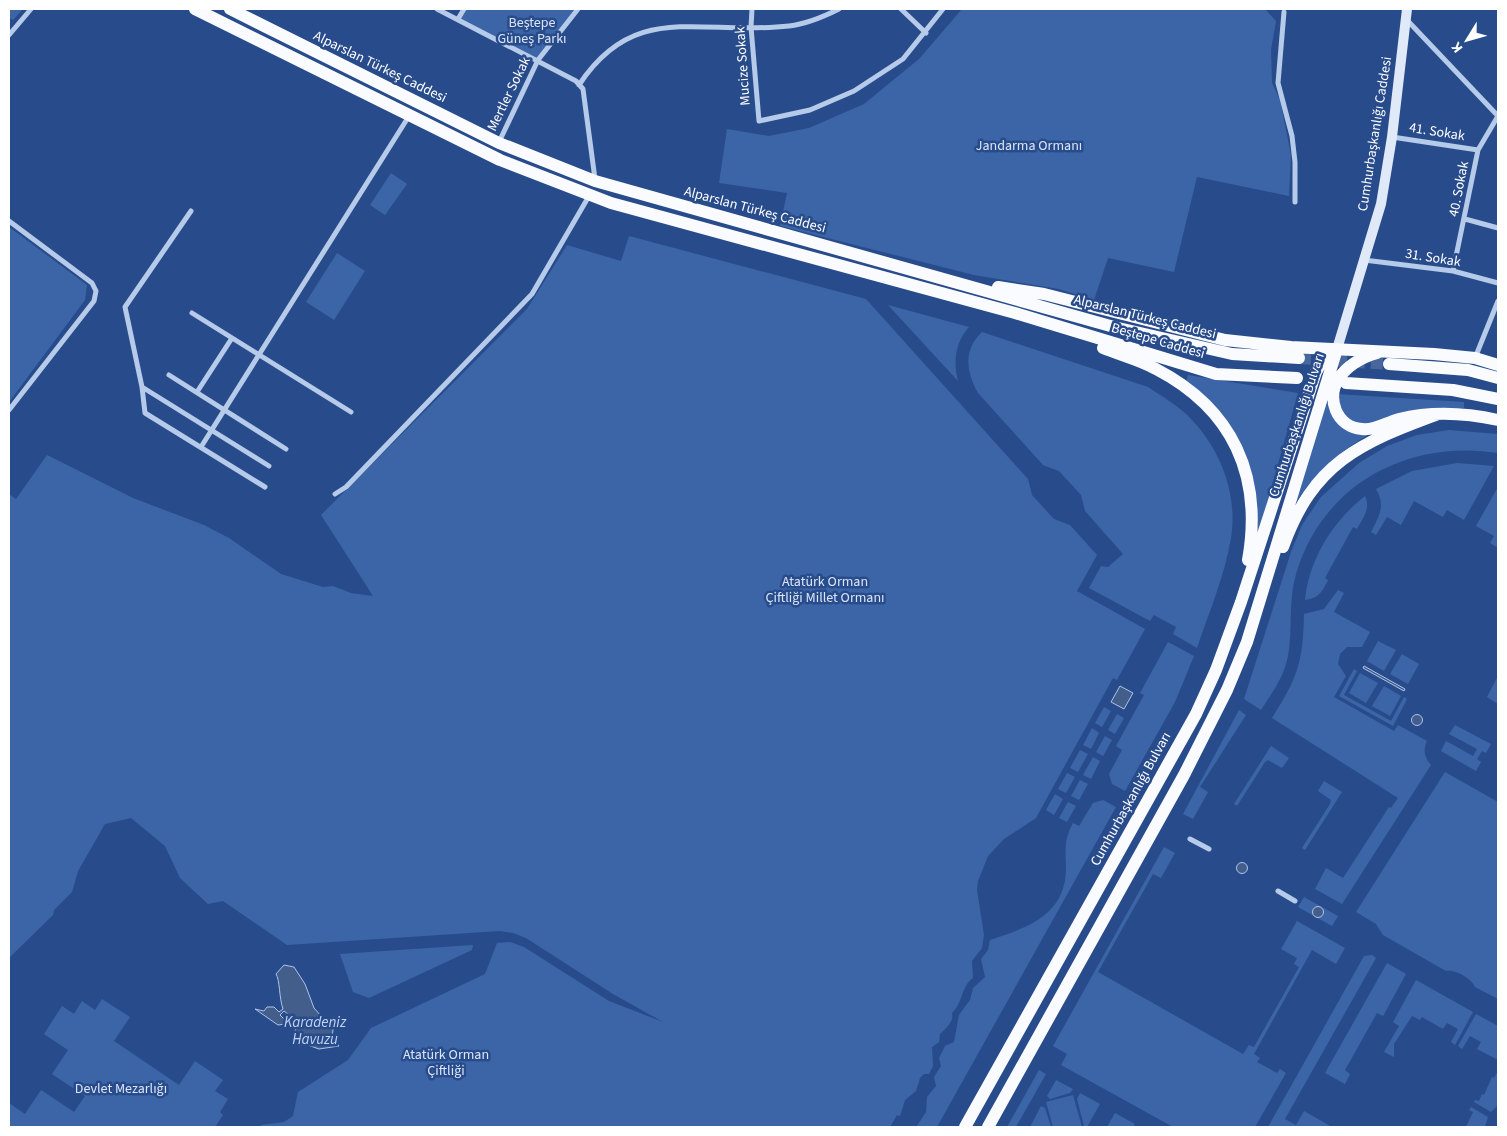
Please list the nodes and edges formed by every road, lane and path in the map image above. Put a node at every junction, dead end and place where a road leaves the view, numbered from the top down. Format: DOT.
graph roads {
  1 [pos="31,9"];
  2 [pos="196,9"];
  3 [pos="230,9"];
  4 [pos="437,9"];
  5 [pos="464,9"];
  6 [pos="578,9"];
  7 [pos="752,9"];
  8 [pos="839,9"];
  9 [pos="901,9"];
  10 [pos="943,9"];
  11 [pos="245,12"];
  12 [pos="1284,12"];
  13 [pos="1406,14"];
  14 [pos="458,19"];
  15 [pos="695,20"];
  16 [pos="9,23"];
  17 [pos="15,26"];
  18 [pos="750,27"];
  19 [pos="926,33"];
  20 [pos="9,35"];
  21 [pos="601,50"];
  22 [pos="538,60"];
  23 [pos="579,85"];
  24 [pos="409,116"];
  25 [pos="1498,116"];
  26 [pos="1392,137"];
  27 [pos="498,143"];
  28 [pos="1478,150"];
  29 [pos="595,182"];
  30 [pos="590,195"];
  31 [pos="1295,202"];
  32 [pos="191,211"];
  33 [pos="1465,219"];
  34 [pos="9,220"];
  35 [pos="1498,228"];
  36 [pos="1364,260"];
  37 [pos="1453,271"];
  38 [pos="949,280"];
  39 [pos="1498,283"];
  40 [pos="1498,301"];
  41 [pos="192,313"];
  42 [pos="1015,313"];
  43 [pos="232,338"];
  44 [pos="1337,348"];
  45 [pos="1382,351"];
  46 [pos="258,354"];
  47 [pos="1298,358"];
  48 [pos="1475,358"];
  49 [pos="1389,364"];
  50 [pos="1498,365"];
  51 [pos="169,375"];
  52 [pos="1297,378"];
  53 [pos="1498,378"];
  54 [pos="1346,383"];
  55 [pos="142,387"];
  56 [pos="197,392"];
  57 [pos="1498,399"];
  58 [pos="9,410"];
  59 [pos="225,410"];
  60 [pos="351,412"];
  61 [pos="1438,414"];
  62 [pos="1498,420"];
  63 [pos="212,431"];
  64 [pos="201,447"];
  65 [pos="286,449"];
  66 [pos="269,466"];
  67 [pos="265,487"];
  68 [pos="335,494"];
  69 [pos="1241,602"];
  70 [pos="1247,642"];
  71 [pos="1190,839"];
  72 [pos="1209,849"];
  73 [pos="1278,891"];
  74 [pos="1295,901"];
  75 [pos="965,1127"];
  76 [pos="988,1127"];
  1 -- 17 [label="street"];
  2 -- 24 [label="main road"];
  3 -- 11 [label="main road, Alparslan Türkeş Caddesi"];
  4 -- 14 [label="street"];
  5 -- 14 [label="street"];
  6 -- 22 [label="street, Mertler Sokak"];
  7 -- 18 [label="street, Mucize Sokak"];
  8 -- 18 [label="street"];
  9 -- 19 [label="street"];
  10 -- 19 [label="street"];
  11 -- 27 [label="main road, Alparslan Türkeş Caddesi"];
  12 -- 31 [label="street"];
  13 -- 25 [label="street"];
  13 -- 26 [label="main road, Cumhurbaşkanlığı Caddesi"];
  14 -- 22 [label="street"];
  15 -- 18 [label="street"];
  16 -- 17 [label="street"];
  17 -- 20 [label="street"];
  18 -- 19 [label="street, Mucize Sokak"];
  21 -- 23 [label="street"];
  22 -- 23 [label="street"];
  22 -- 27 [label="street, Mertler Sokak"];
  23 -- 29 [label="street"];
  24 -- 30 [label="main road"];
  24 -- 46 [label="street"];
  25 -- 28 [label="street, 40. Sokak"];
  26 -- 28 [label="street, 41. Sokak"];
  26 -- 36 [label="main road, Cumhurbaşkanlığı Caddesi"];
  27 -- 29 [label="main road, Alparslan Türkeş Caddesi"];
  28 -- 33 [label="street, 40. Sokak"];
  29 -- 38 [label="main road, Alparslan Türkeş Caddesi"];
  30 -- 42 [label="main road"];
  30 -- 68 [label="street"];
  32 -- 55 [label="street"];
  33 -- 35 [label="street"];
  33 -- 37 [label="street, 40. Sokak"];
  34 -- 58 [label="street"];
  36 -- 37 [label="street, 31. Sokak"];
  36 -- 44 [label="main road, Cumhurbaşkanlığı Caddesi"];
  37 -- 39 [label="street, 31. Sokak"];
  38 -- 44 [label="main road"];
  38 -- 47 [label="main road, Alparslan Türkeş Caddesi"];
  40 -- 48 [label="street"];
  41 -- 43 [label="street"];
  42 -- 52 [label="main road, Beştepe Caddesi"];
  42 -- 69 [label="main road"];
  43 -- 46 [label="street"];
  43 -- 56 [label="street"];
  44 -- 45 [label="main road"];
  44 -- 69 [label="main road, Cumhurbaşkanlığı Bulvarı"];
  44 -- 70 [label="main road, Cumhurbaşkanlığı Bulvarı"];
  45 -- 48 [label="main road"];
  45 -- 61 [label="main road"];
  46 -- 59 [label="street"];
  46 -- 60 [label="street"];
  48 -- 50 [label="main road"];
  49 -- 53 [label="main road"];
  51 -- 56 [label="street"];
  54 -- 57 [label="main road"];
  55 -- 63 [label="street"];
  55 -- 64 [label="street"];
  56 -- 59 [label="street"];
  59 -- 63 [label="street"];
  59 -- 65 [label="street"];
  61 -- 62 [label="main road"];
  61 -- 70 [label="main road"];
  63 -- 64 [label="street"];
  63 -- 66 [label="street"];
  64 -- 67 [label="street"];
  69 -- 75 [label="main road, Cumhurbaşkanlığı Bulvarı"];
  70 -- 76 [label="main road, Cumhurbaşkanlığı Bulvarı"];
  71 -- 72 [label="street"];
  73 -- 74 [label="street"];
}
